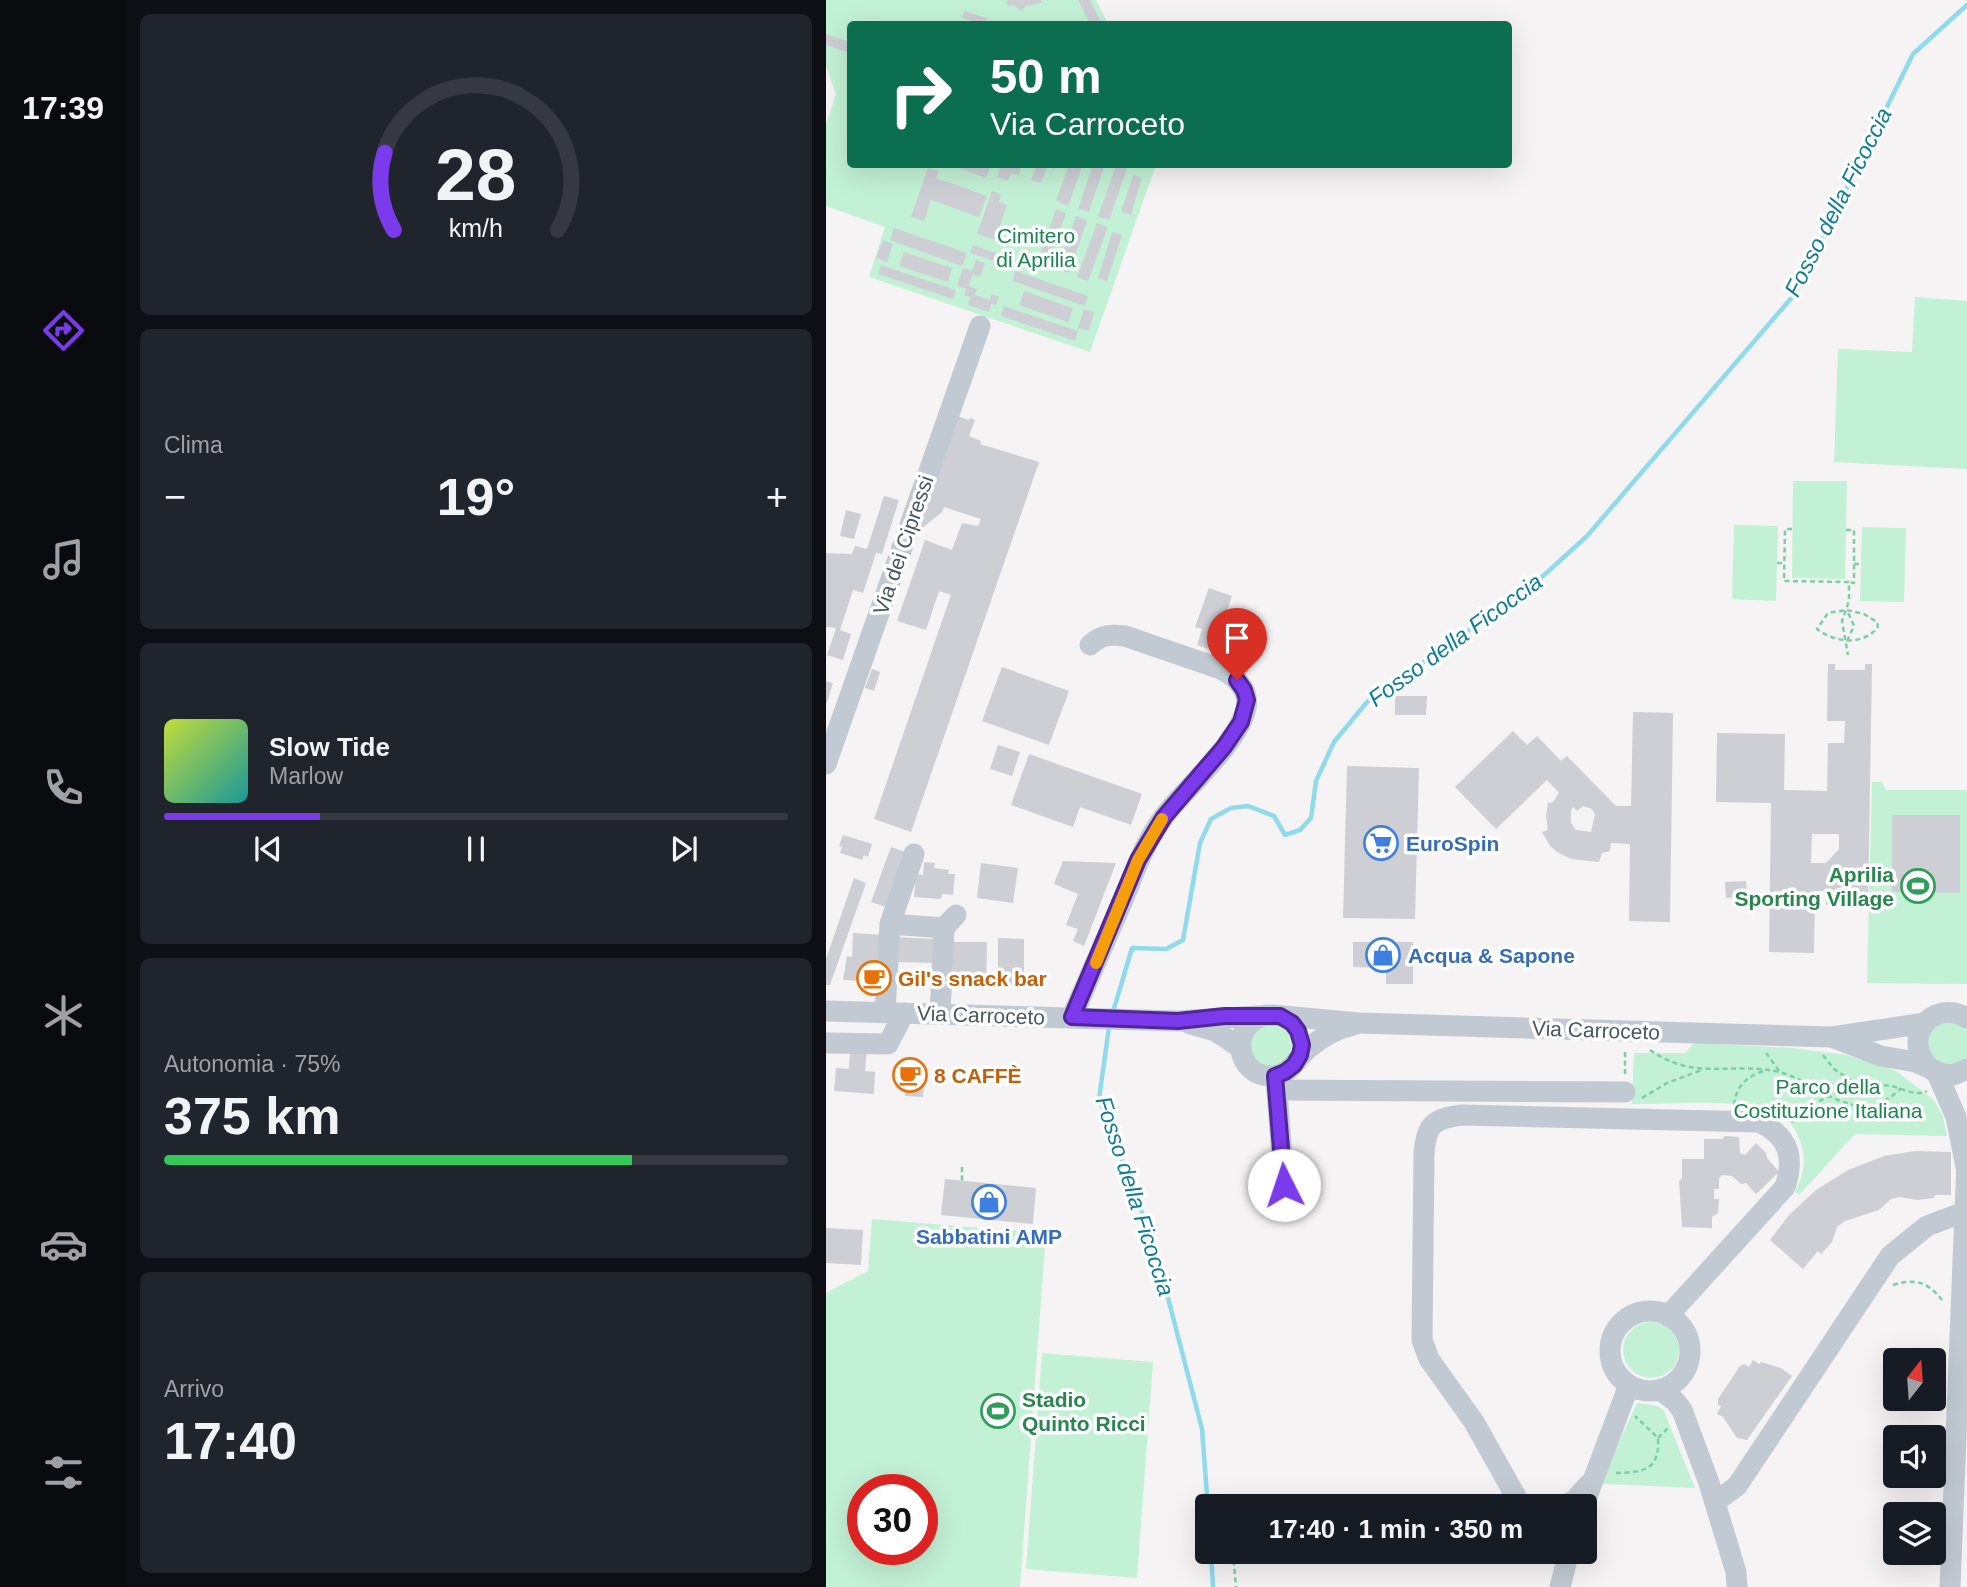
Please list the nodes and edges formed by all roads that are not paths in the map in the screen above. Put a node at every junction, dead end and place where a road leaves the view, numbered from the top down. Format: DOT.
graph roads {
  1 [pos="979,326"];
  2 [pos="1090,645"];
  3 [pos="826,764"];
  4 [pos="914,854"];
  5 [pos="890,923"];
  6 [pos="1967,997"];
  7 [pos="826,1011"];
  8 [pos="894,1013"];
  9 [pos="940,1014"];
  10 [pos="1273,1015"];
  11 [pos="1959,1015"];
  12 [pos="1072,1017"];
  13 [pos="1178,1021"];
  14 [pos="1359,1023"];
  15 [pos="1925,1023"];
  16 [pos="826,1043"];
  17 [pos="1826,1043"];
  18 [pos="1241,1048"];
  19 [pos="1300,1055"];
  20 [pos="1967,1069"];
  21 [pos="1932,1077"];
  22 [pos="1276,1083"];
  23 [pos="1632,1096"];
  24 [pos="1966,1164"];
  25 [pos="1284,1185"];
  26 [pos="1964,1212"];
  27 [pos="1668,1315"];
  28 [pos="1684,1373"];
  29 [pos="1629,1385"];
  30 [pos="1660,1390"];
  31 [pos="1678,1417"];
  32 [pos="1591,1480"];
  33 [pos="1515,1494"];
  34 [pos="1580,1494"];
  35 [pos="1587,1494"];
  36 [pos="1714,1502"];
  37 [pos="1566,1564"];
  38 [pos="1560,1587"];
  39 [pos="1737,1587"];
  40 [pos="1950,1587"];
  1 -- 3 [label="street, Via dei Cipressi"];
  2 -- 12 [label="street"];
  4 -- 5 [label="street"];
  5 -- 8 [label="street"];
  5 -- 9 [label="street"];
  6 -- 11 [label="street"];
  7 -- 8 [label="street, Via Carroceto"];
  8 -- 9 [label="street, Via Carroceto"];
  8 -- 16 [label="street"];
  9 -- 12 [label="street, Via Carroceto"];
  10 -- 13 [label="street, Via Carroceto"];
  10 -- 14 [label="street, Via Carroceto"];
  10 -- 18 [label="street"];
  10 -- 19 [label="street"];
  11 -- 15 [label="street, Via Carroceto"];
  12 -- 13 [label="street, Via Carroceto"];
  13 -- 18 [label="street, Via Carroceto"];
  14 -- 17 [label="street, Via Carroceto"];
  14 -- 19 [label="street, Via Carroceto"];
  15 -- 17 [label="street, Via Carroceto"];
  15 -- 21 [label="street"];
  17 -- 21 [label="street, Via Carroceto"];
  18 -- 22 [label="street, Via Carroceto"];
  19 -- 22 [label="street, Via Carroceto"];
  20 -- 21 [label="street, Via Carroceto"];
  21 -- 24 [label="street"];
  22 -- 23 [label="street"];
  22 -- 25 [label="street"];
  24 -- 26 [label="street"];
  26 -- 36 [label="street"];
  26 -- 40 [label="street"];
  27 -- 28 [label="street"];
  27 -- 29 [label="street"];
  27 -- 33 [label="street"];
  28 -- 30 [label="street"];
  28 -- 31 [label="street"];
  29 -- 30 [label="street"];
  29 -- 32 [label="street"];
  30 -- 31 [label="street"];
  31 -- 36 [label="street"];
  32 -- 34 [label="street"];
  32 -- 35 [label="street"];
  36 -- 39 [label="street"];
  37 -- 38 [label="street"];
}
